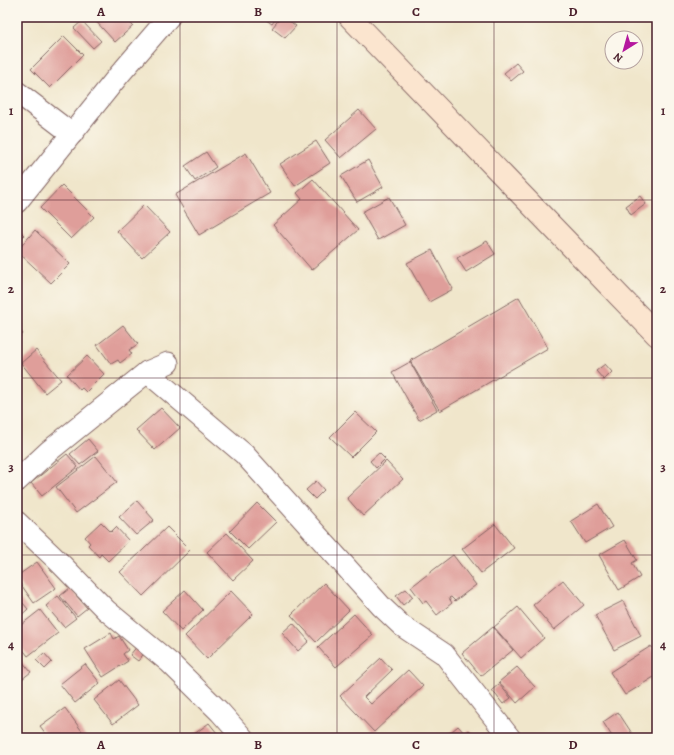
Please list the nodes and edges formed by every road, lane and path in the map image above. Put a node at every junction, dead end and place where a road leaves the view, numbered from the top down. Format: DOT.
graph roads {
  1 [pos="169,17"];
  2 [pos="350,17"];
  3 [pos="17,92"];
  4 [pos="72,134"];
  5 [pos="17,202"];
  6 [pos="657,335"];
  7 [pos="168,363"];
  8 [pos="147,372"];
  9 [pos="17,481"];
  10 [pos="17,522"];
  11 [pos="244,738"];
  12 [pos="510,738"];
  1 -- 4 [label="street"];
  2 -- 6 [label="main road"];
  3 -- 4 [label="street"];
  4 -- 5 [label="street"];
  7 -- 8 [label="street"];
  8 -- 9 [label="street"];
  8 -- 12 [label="street"];
  10 -- 11 [label="street"];
}
